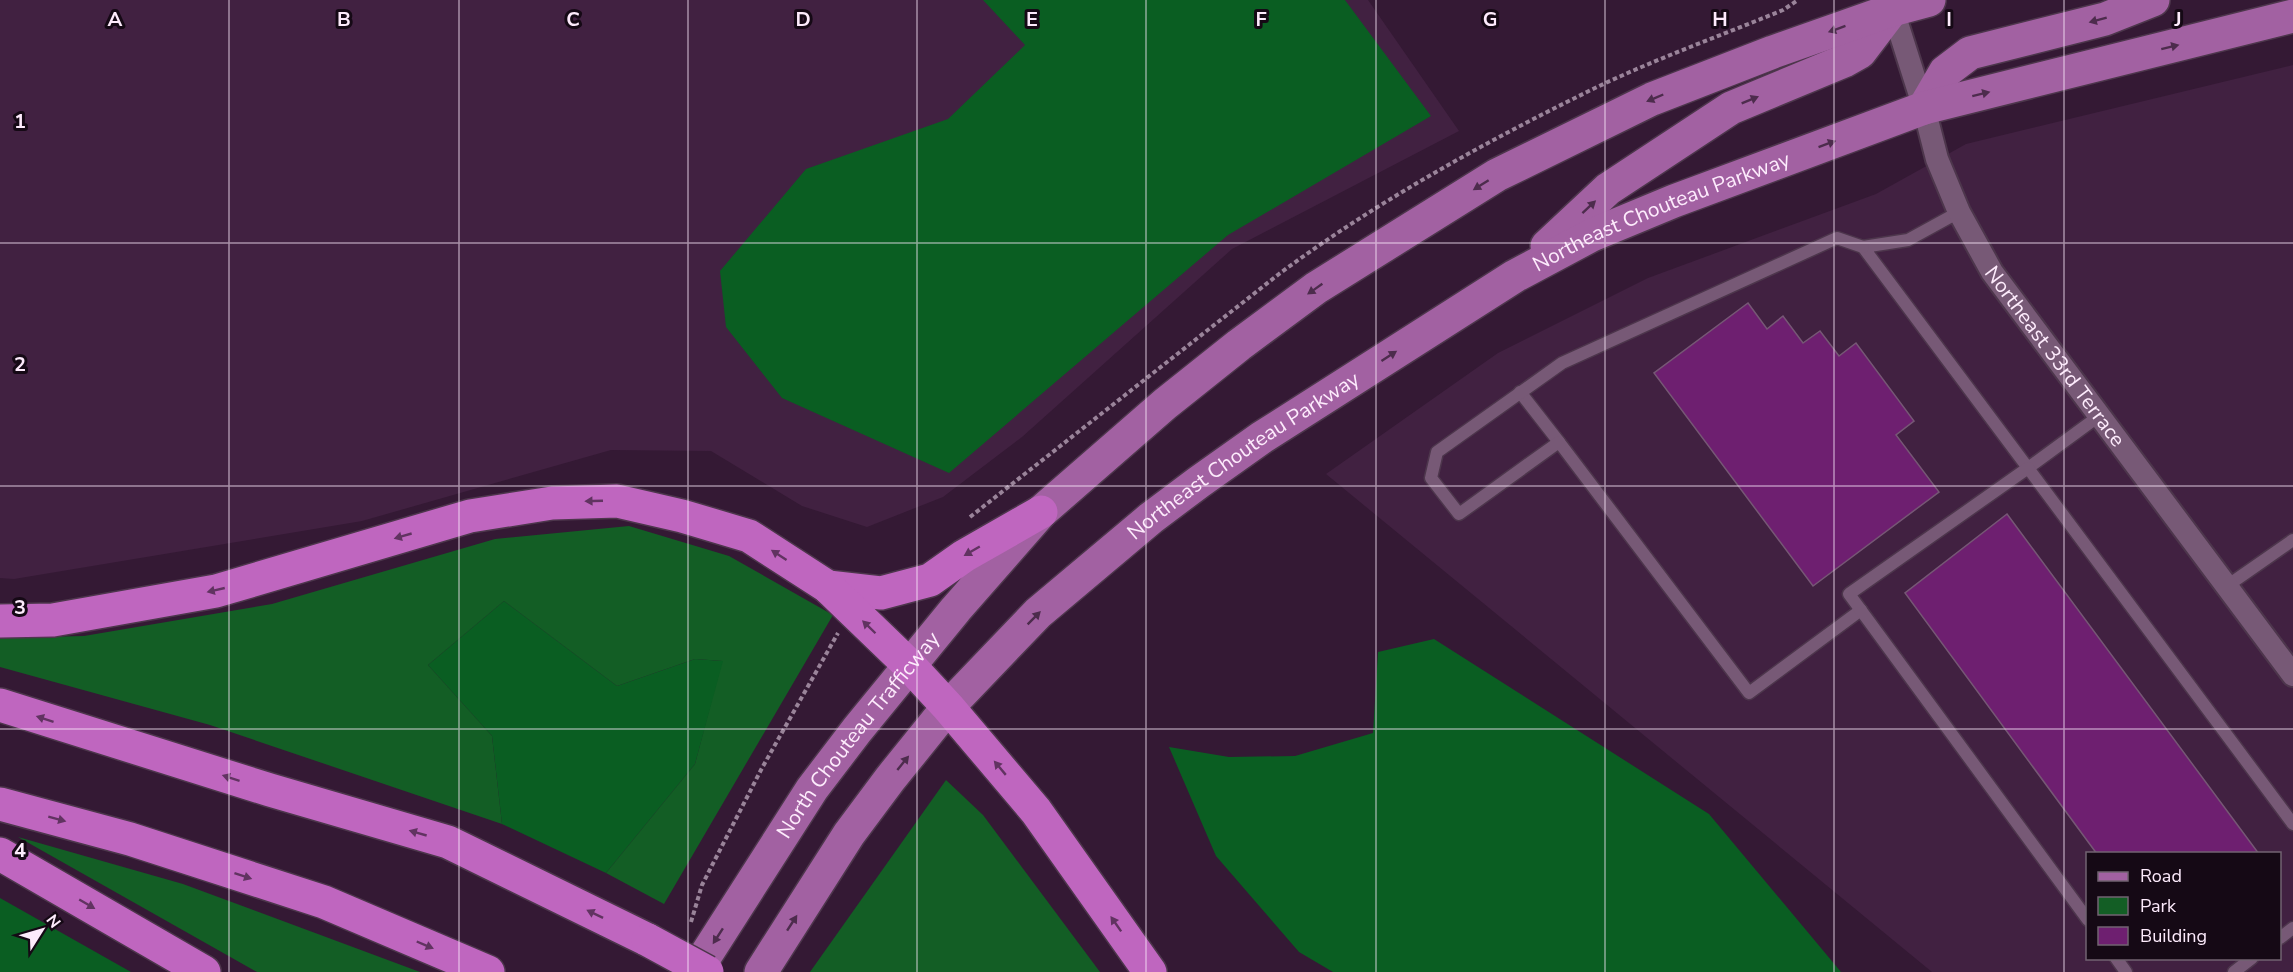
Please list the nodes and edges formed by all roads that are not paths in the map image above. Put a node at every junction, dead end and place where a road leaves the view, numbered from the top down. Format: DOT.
graph roads {
  1 [pos="1929,0"];
  2 [pos="2153,0"];
  3 [pos="1891,5"];
  4 [pos="2293,16"];
  5 [pos="1924,108"];
  6 [pos="1959,212"];
  7 [pos="1863,247"];
  8 [pos="1515,276"];
  9 [pos="1520,392"];
  10 [pos="2099,416"];
  11 [pos="1558,442"];
  12 [pos="2028,468"];
  13 [pos="1041,512"];
  14 [pos="2293,540"];
  15 [pos="2227,586"];
  16 [pos="828,587"];
  17 [pos="1861,610"];
  18 [pos="0,621"];
  19 [pos="910,666"];
  20 [pos="2293,675"];
  21 [pos="0,705"];
  22 [pos="948,707"];
  23 [pos="0,804"];
  24 [pos="2293,824"];
  25 [pos="0,854"];
  26 [pos="2086,917"];
  27 [pos="2293,928"];
  28 [pos="2281,937"];
  29 [pos="2249,960"];
  30 [pos="204,972"];
  31 [pos="488,972"];
  32 [pos="695,972"];
  33 [pos="707,972"];
  34 [pos="761,972"];
  35 [pos="1150,972"];
  36 [pos="2234,972"];
  1 -- 3 [label="main road"];
  2 -- 5 [label="main road, one-way"];
  3 -- 5 [label="street, Northeast 33rd Terrace"];
  8 -- 3 [label="main road, one-way"];
  3 -- 13 [label="main road, one-way"];
  5 -- 4 [label="main road, Northeast Chouteau Parkway, one-way"];
  5 -- 6 [label="street, Northeast 33rd Terrace"];
  8 -- 5 [label="main road, Northeast Chouteau Parkway, one-way"];
  6 -- 7 [label="lane"];
  6 -- 10 [label="street, Northeast 33rd Terrace"];
  7 -- 9 [label="lane"];
  7 -- 12 [label="lane"];
  22 -- 8 [label="main road, Northeast Chouteau Parkway, one-way"];
  9 -- 11 [label="lane"];
  9 -- 11 [label="lane"];
  10 -- 12 [label="lane"];
  10 -- 15 [label="street, Northeast 33rd Terrace"];
  11 -- 17 [label="lane"];
  12 -- 17 [label="lane"];
  12 -- 24 [label="lane"];
  13 -- 16 [label="highway, one-way"];
  13 -- 19 [label="main road, North Chouteau Trafficway"];
  14 -- 15 [label="lane"];
  15 -- 20 [label="street, Northeast 33rd Terrace"];
  16 -- 18 [label="highway, one-way"];
  19 -- 16 [label="highway, one-way"];
  17 -- 26 [label="lane"];
  19 -- 22 [label="highway"];
  19 -- 32 [label="main road, North Chouteau Trafficway, one-way"];
  33 -- 21 [label="highway, one-way, bridge"];
  34 -- 22 [label="main road, one-way"];
  35 -- 22 [label="highway, one-way"];
  23 -- 31 [label="highway, one-way"];
  25 -- 30 [label="highway, one-way"];
  27 -- 28 [label="lane"];
  29 -- 36 [label="lane"];
}
